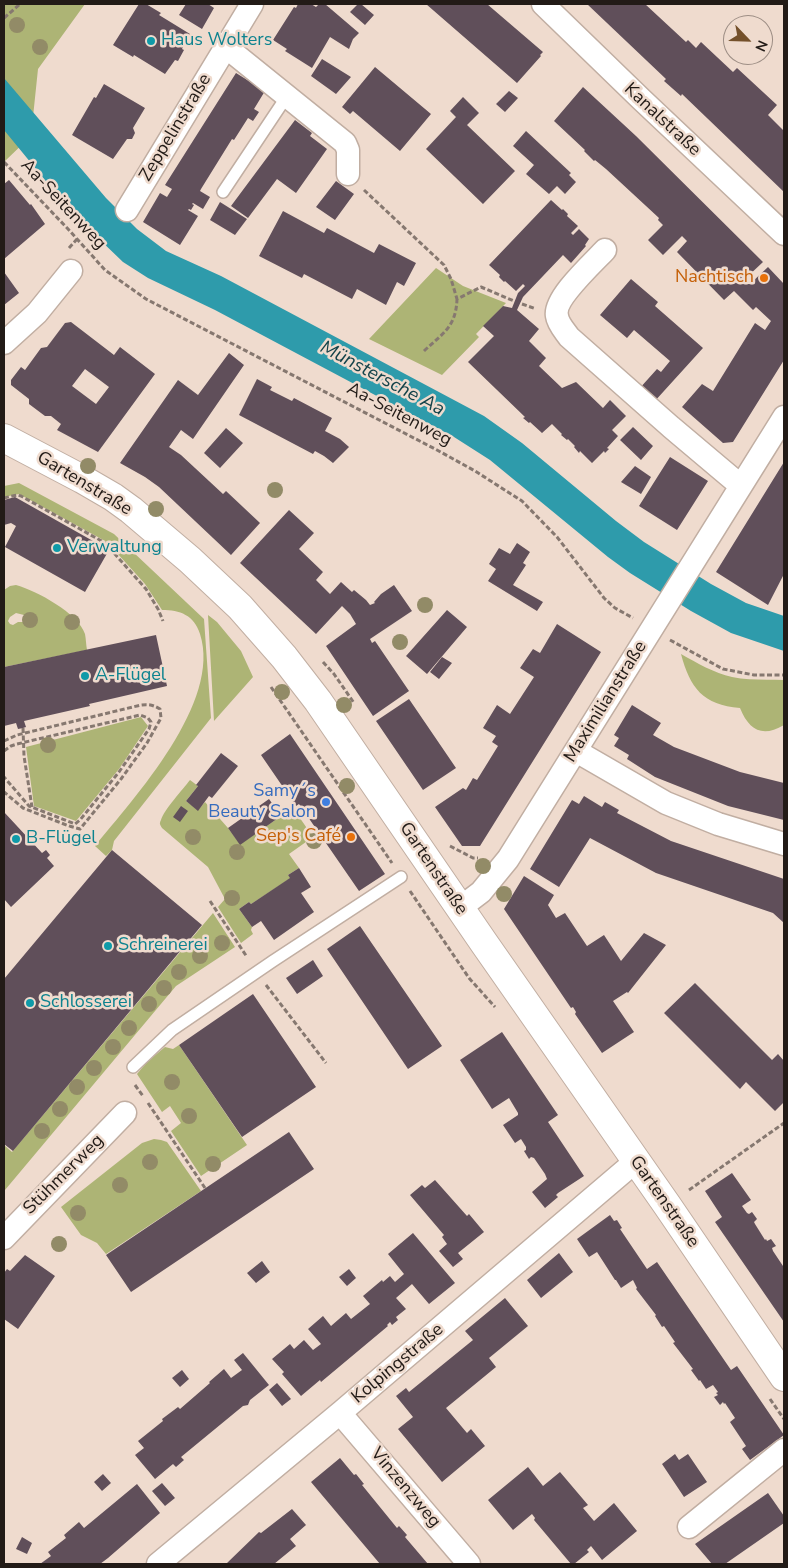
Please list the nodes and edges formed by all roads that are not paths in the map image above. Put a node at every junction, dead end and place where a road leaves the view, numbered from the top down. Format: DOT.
graph roads {
  1 [pos="252,4"];
  2 [pos="542,4"];
  3 [pos="226,46"];
  4 [pos="287,96"];
  5 [pos="348,174"];
  6 [pos="222,192"];
  7 [pos="127,210"];
  8 [pos="784,234"];
  9 [pos="605,250"];
  10 [pos="71,271"];
  11 [pos="4,343"];
  12 [pos="784,417"];
  13 [pos="4,438"];
  14 [pos="741,486"];
  15 [pos="576,751"];
  16 [pos="784,844"];
  17 [pos="401,877"];
  18 [pos="460,908"];
  19 [pos="133,1067"];
  20 [pos="125,1113"];
  21 [pos="636,1161"];
  22 [pos="4,1238"];
  23 [pos="774,1385"];
  24 [pos="340,1413"];
  25 [pos="784,1450"];
  26 [pos="689,1527"];
  27 [pos="158,1564"];
  28 [pos="469,1564"];
  1 -- 3 [label="street, Zeppelinstraße"];
  2 -- 8 [label="street, Kanalstraße"];
  3 -- 4 [label="street"];
  3 -- 7 [label="street, Zeppelinstraße"];
  4 -- 5 [label="street"];
  4 -- 6 [label="lane"];
  9 -- 14 [label="street"];
  10 -- 11 [label="street"];
  12 -- 14 [label="street, Maximilianstraße"];
  13 -- 18 [label="street, Gartenstraße"];
  14 -- 15 [label="street, Maximilianstraße"];
  15 -- 16 [label="street"];
  15 -- 18 [label="street, Maximilianstraße"];
  17 -- 19 [label="lane"];
  18 -- 21 [label="street, Gartenstraße"];
  20 -- 22 [label="street, Stühmerweg"];
  21 -- 23 [label="street, Gartenstraße"];
  21 -- 24 [label="street, Kolpingstraße"];
  24 -- 27 [label="street, Kolpingstraße"];
  24 -- 28 [label="street, Vinzenzweg"];
  25 -- 26 [label="street"];
}
